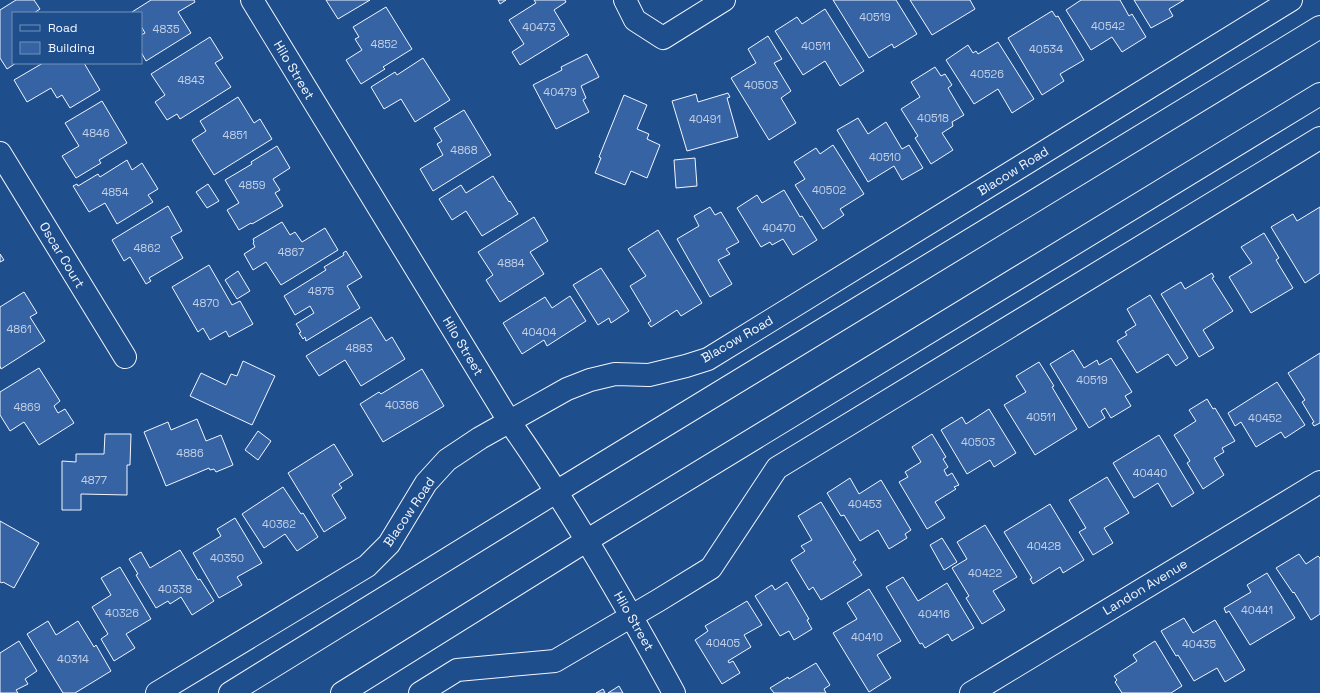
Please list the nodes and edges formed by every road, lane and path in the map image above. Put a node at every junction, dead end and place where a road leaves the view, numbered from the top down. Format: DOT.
graph roads {
  1 [pos="252,0"];
  2 [pos="625,0"];
  3 [pos="724,0"];
  4 [pos="1291,0"];
  5 [pos="1320,27"];
  6 [pos="1320,94"];
  7 [pos="1320,138"];
  8 [pos="0,153"];
  9 [pos="125,357"];
  10 [pos="509,421"];
  11 [pos="1320,482"];
  12 [pos="556,492"];
  13 [pos="586,541"];
  14 [pos="632,617"];
  15 [pos="157,693"];
  16 [pos="230,693"];
  17 [pos="342,693"];
  18 [pos="420,693"];
  19 [pos="674,693"];
  20 [pos="971,693"];
  1 -- 10 [label="street, Hilo Street"];
  2 -- 3 [label="street"];
  4 -- 10 [label="street, Blacow Road"];
  5 -- 12 [label="street"];
  6 -- 13 [label="street"];
  7 -- 14 [label="street"];
  8 -- 9 [label="street, Oscar Court"];
  10 -- 12 [label="street, Hilo Street"];
  10 -- 15 [label="street, Blacow Road"];
  11 -- 20 [label="street, Landon Avenue"];
  12 -- 13 [label="street, Hilo Street"];
  12 -- 16 [label="street"];
  13 -- 14 [label="street, Hilo Street"];
  13 -- 17 [label="street"];
  14 -- 18 [label="street"];
  14 -- 19 [label="street, Hilo Street"];
}
